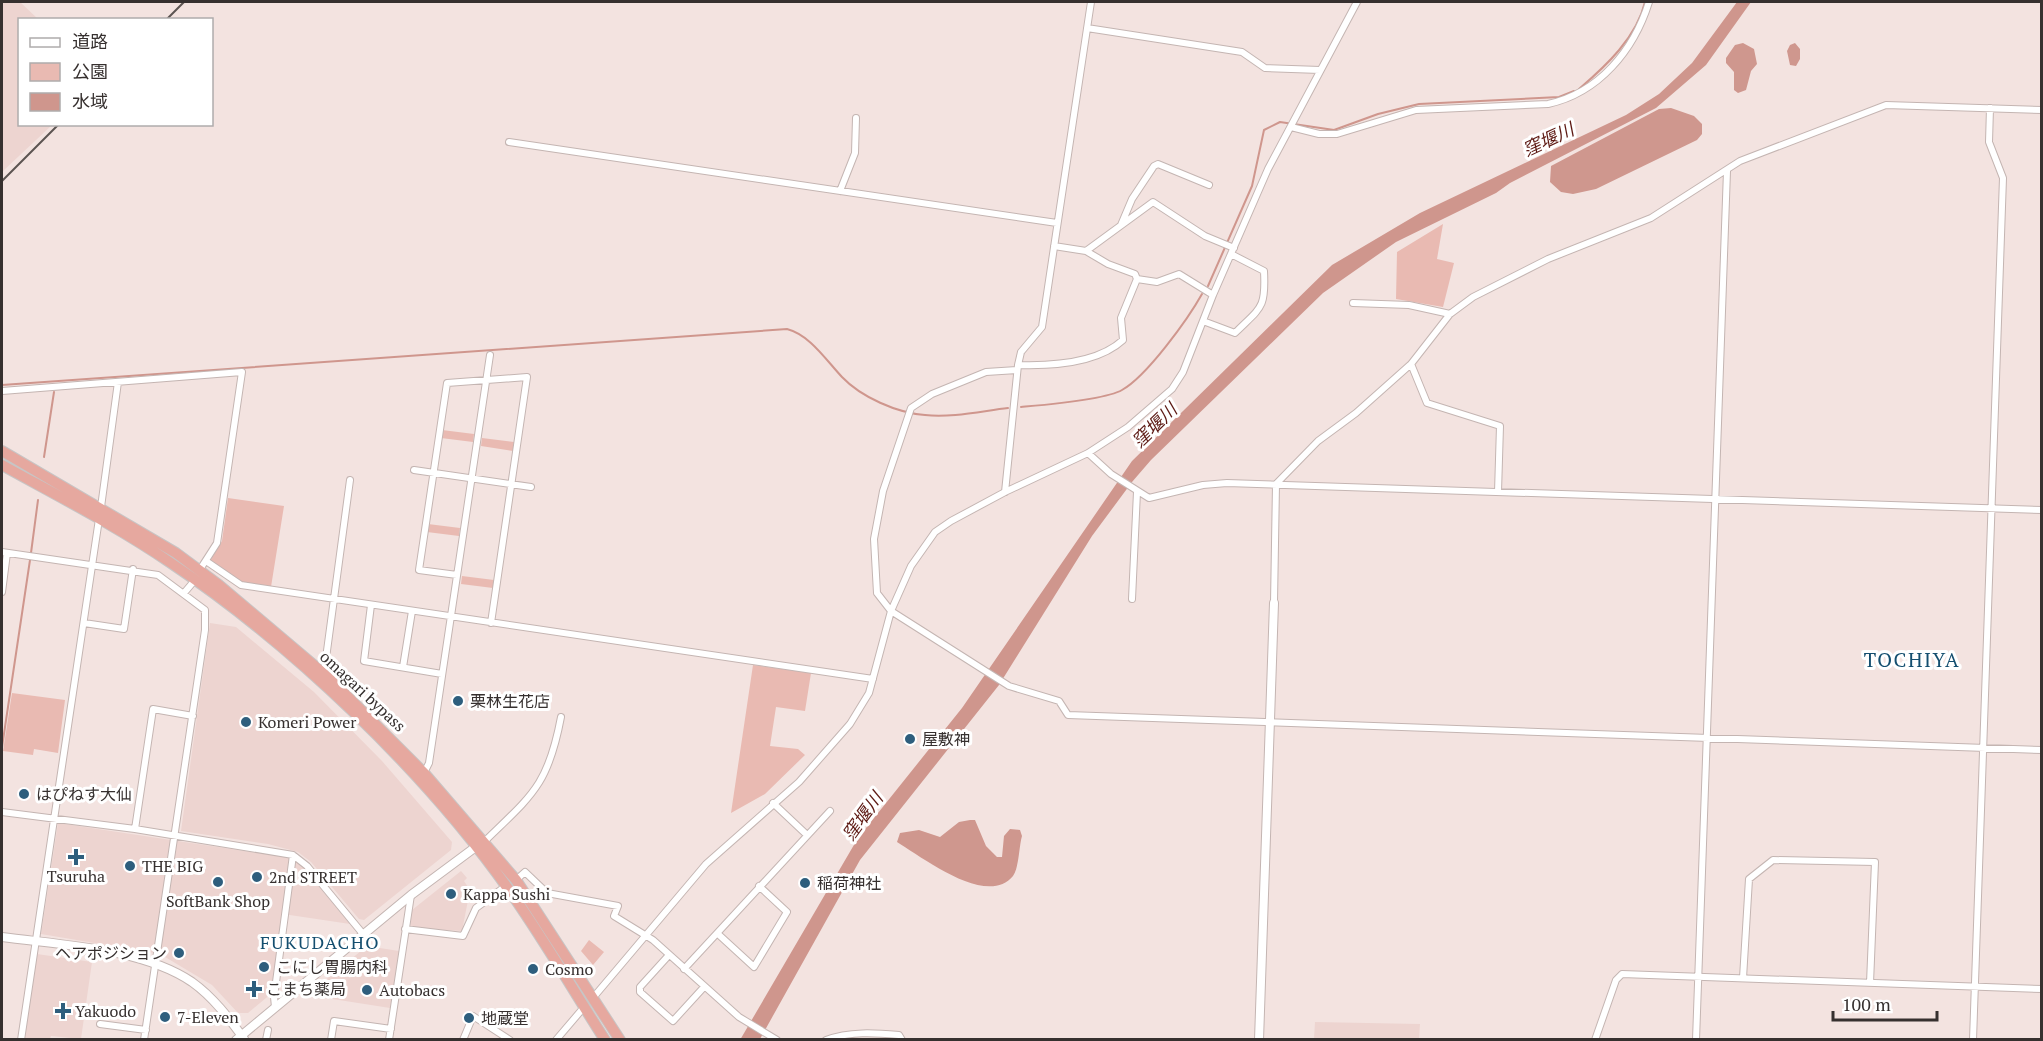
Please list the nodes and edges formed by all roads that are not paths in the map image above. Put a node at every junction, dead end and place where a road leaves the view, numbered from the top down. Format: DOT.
graph roads {
  1 [pos="1091,2"];
  2 [pos="1357,2"];
  3 [pos="1649,2"];
  4 [pos="1087,28"];
  5 [pos="1320,70"];
  6 [pos="1990,108"];
  7 [pos="2042,110"];
  8 [pos="856,118"];
  9 [pos="1291,127"];
  10 [pos="510,142"];
  11 [pos="1727,171"];
  12 [pos="1209,184"];
  13 [pos="840,191"];
  14 [pos="1058,223"];
  15 [pos="1120,225"];
  16 [pos="1054,246"];
  17 [pos="1232,250"];
  18 [pos="1086,252"];
  19 [pos="1137,279"];
  20 [pos="1213,295"];
  21 [pos="1353,303"];
  22 [pos="1450,314"];
  23 [pos="1203,321"];
  24 [pos="490,355"];
  25 [pos="1411,364"];
  26 [pos="1018,368"];
  27 [pos="486,380"];
  28 [pos="118,382"];
  29 [pos="2,391"];
  30 [pos="2,452"];
  31 [pos="1088,453"];
  32 [pos="2,465"];
  33 [pos="414,470"];
  34 [pos="433,472"];
  35 [pos="472,478"];
  36 [pos="350,480"];
  37 [pos="512,484"];
  38 [pos="1276,484"];
  39 [pos="531,487"];
  40 [pos="1005,492"];
  41 [pos="1136,492"];
  42 [pos="1498,492"];
  43 [pos="1715,498"];
  44 [pos="100,507"];
  45 [pos="1993,508"];
  46 [pos="2042,510"];
  47 [pos="99,519"];
  48 [pos="4,552"];
  49 [pos="206,561"];
  50 [pos="91,565"];
  51 [pos="133,569"];
  52 [pos="197,575"];
  53 [pos="457,575"];
  54 [pos="2,592"];
  55 [pos="184,593"];
  56 [pos="1132,599"];
  57 [pos="333,600"];
  58 [pos="1274,603"];
  59 [pos="372,605"];
  60 [pos="412,611"];
  61 [pos="891,611"];
  62 [pos="451,617"];
  63 [pos="84,623"];
  64 [pos="491,623"];
  65 [pos="404,667"];
  66 [pos="324,673"];
  67 [pos="441,674"];
  68 [pos="873,679"];
  69 [pos="193,716"];
  70 [pos="561,717"];
  71 [pos="1269,723"];
  72 [pos="1707,738"];
  73 [pos="1983,748"];
  74 [pos="2042,750"];
  75 [pos="424,772"];
  76 [pos="773,803"];
  77 [pos="830,811"];
  78 [pos="2,812"];
  79 [pos="56,818"];
  80 [pos="135,829"];
  81 [pos="175,835"];
  82 [pos="807,835"];
  83 [pos="480,844"];
  84 [pos="293,855"];
  85 [pos="511,883"];
  86 [pos="759,886"];
  87 [pos="411,895"];
  88 [pos="405,930"];
  89 [pos="363,934"];
  90 [pos="718,934"];
  91 [pos="644,935"];
  92 [pos="2,937"];
  93 [pos="36,942"];
  94 [pos="669,955"];
  95 [pos="155,963"];
  96 [pos="684,969"];
  97 [pos="1698,976"];
  98 [pos="1743,978"];
  99 [pos="1870,983"];
  100 [pos="1975,986"];
  101 [pos="704,987"];
  102 [pos="2042,989"];
  103 [pos="593,997"];
  104 [pos="275,1007"];
  105 [pos="584,1007"];
  106 [pos="100,1024"];
  107 [pos="391,1029"];
  108 [pos="146,1030"];
  109 [pos="268,1030"];
  110 [pos="240,1038"];
  111 [pos="21,1040"];
  112 [pos="144,1040"];
  113 [pos="266,1040"];
  114 [pos="331,1040"];
  115 [pos="389,1040"];
  116 [pos="463,1040"];
  117 [pos="510,1040"];
  118 [pos="556,1040"];
  119 [pos="605,1040"];
  120 [pos="620,1040"];
  121 [pos="777,1040"];
  122 [pos="826,1040"];
  123 [pos="902,1040"];
  124 [pos="1258,1040"];
  125 [pos="1595,1040"];
  126 [pos="1696,1040"];
  127 [pos="1973,1040"];
  1 -- 4 [label="street"];
  2 -- 5 [label="street"];
  3 -- 9 [label="street"];
  4 -- 5 [label="street"];
  4 -- 14 [label="street"];
  5 -- 9 [label="street"];
  6 -- 7 [label="street"];
  6 -- 11 [label="street"];
  6 -- 45 [label="street"];
  8 -- 13 [label="street"];
  9 -- 17 [label="street"];
  10 -- 13 [label="street"];
  11 -- 22 [label="street"];
  11 -- 43 [label="street"];
  12 -- 15 [label="street"];
  13 -- 14 [label="street"];
  14 -- 16 [label="street"];
  15 -- 17 [label="street"];
  15 -- 18 [label="street"];
  16 -- 18 [label="street"];
  16 -- 26 [label="street"];
  17 -- 20 [label="street"];
  17 -- 23 [label="street"];
  18 -- 19 [label="street"];
  19 -- 20 [label="street"];
  19 -- 26 [label="street"];
  20 -- 23 [label="street"];
  21 -- 22 [label="street"];
  22 -- 25 [label="street"];
  23 -- 31 [label="street"];
  24 -- 27 [label="street"];
  25 -- 38 [label="street"];
  25 -- 42 [label="street"];
  26 -- 40 [label="street"];
  26 -- 61 [label="street"];
  27 -- 34 [label="street"];
  27 -- 35 [label="street"];
  27 -- 37 [label="street"];
  28 -- 29 [label="street"];
  28 -- 44 [label="street"];
  28 -- 49 [label="street"];
  30 -- 44 [label="highway, omagari bypass"];
  31 -- 40 [label="street"];
  31 -- 41 [label="street"];
  32 -- 47 [label="highway, omagari bypass"];
  33 -- 34 [label="street"];
  34 -- 35 [label="street"];
  34 -- 53 [label="street"];
  35 -- 37 [label="street"];
  35 -- 53 [label="street"];
  36 -- 57 [label="street"];
  37 -- 39 [label="street"];
  37 -- 64 [label="street"];
  38 -- 41 [label="street"];
  38 -- 42 [label="street"];
  38 -- 58 [label="street"];
  40 -- 61 [label="street"];
  41 -- 56 [label="street"];
  42 -- 43 [label="street"];
  43 -- 45 [label="street"];
  43 -- 72 [label="street"];
  44 -- 52 [label="highway, omagari bypass"];
  45 -- 46 [label="street"];
  45 -- 73 [label="street"];
  47 -- 50 [label="street"];
  47 -- 52 [label="highway, omagari bypass"];
  48 -- 50 [label="street"];
  48 -- 54 [label="street"];
  49 -- 52 [label="street"];
  49 -- 57 [label="street"];
  50 -- 51 [label="street"];
  50 -- 63 [label="street"];
  51 -- 55 [label="street"];
  51 -- 63 [label="street"];
  52 -- 55 [label="street"];
  52 -- 66 [label="highway, omagari bypass"];
  52 -- 83 [label="highway, omagari bypass"];
  53 -- 62 [label="street"];
  55 -- 69 [label="street"];
  57 -- 59 [label="street"];
  57 -- 66 [label="street"];
  58 -- 71 [label="street"];
  59 -- 60 [label="street"];
  59 -- 65 [label="street"];
  60 -- 62 [label="street"];
  60 -- 65 [label="street"];
  61 -- 68 [label="street"];
  61 -- 71 [label="street"];
  62 -- 64 [label="street"];
  62 -- 67 [label="street"];
  63 -- 79 [label="street"];
  64 -- 68 [label="street"];
  65 -- 67 [label="street"];
  66 -- 75 [label="highway, omagari bypass"];
  67 -- 75 [label="street"];
  68 -- 76 [label="street"];
  69 -- 80 [label="street"];
  69 -- 81 [label="street"];
  70 -- 83 [label="street"];
  71 -- 72 [label="street"];
  71 -- 124 [label="street"];
  72 -- 73 [label="street"];
  72 -- 97 [label="street"];
  73 -- 74 [label="street"];
  73 -- 100 [label="street"];
  75 -- 83 [label="highway, omagari bypass"];
  76 -- 82 [label="street"];
  76 -- 91 [label="street"];
  77 -- 82 [label="street"];
  78 -- 79 [label="street"];
  79 -- 80 [label="street"];
  79 -- 93 [label="street"];
  80 -- 81 [label="street"];
  81 -- 84 [label="street"];
  81 -- 95 [label="street"];
  82 -- 86 [label="street"];
  83 -- 85 [label="highway, omagari bypass"];
  83 -- 87 [label="street"];
  84 -- 89 [label="street"];
  84 -- 104 [label="street"];
  85 -- 88 [label="street"];
  85 -- 91 [label="street"];
  85 -- 103 [label="highway, omagari bypass"];
  85 -- 105 [label="highway, omagari bypass"];
  86 -- 90 [label="street"];
  86 -- 90 [label="street"];
  87 -- 88 [label="street"];
  87 -- 89 [label="street"];
  88 -- 107 [label="street"];
  89 -- 104 [label="street"];
  90 -- 96 [label="street"];
  91 -- 94 [label="street"];
  91 -- 103 [label="street"];
  92 -- 93 [label="street"];
  93 -- 95 [label="street"];
  93 -- 111 [label="street"];
  94 -- 96 [label="street"];
  94 -- 101 [label="street"];
  95 -- 108 [label="street"];
  95 -- 110 [label="street"];
  96 -- 101 [label="street"];
  97 -- 98 [label="street"];
  97 -- 125 [label="street"];
  97 -- 126 [label="street"];
  98 -- 99 [label="street"];
  98 -- 99 [label="street"];
  99 -- 100 [label="street"];
  100 -- 102 [label="street"];
  100 -- 127 [label="street"];
  101 -- 121 [label="street"];
  103 -- 105 [label="street"];
  103 -- 120 [label="highway, omagari bypass"];
  104 -- 110 [label="street"];
  105 -- 118 [label="street"];
  105 -- 119 [label="highway, omagari bypass"];
  106 -- 108 [label="street"];
  107 -- 114 [label="street"];
  107 -- 115 [label="street"];
  108 -- 112 [label="street"];
  109 -- 113 [label="street"];
  116 -- 117 [label="street"];
  122 -- 123 [label="street"];
}
